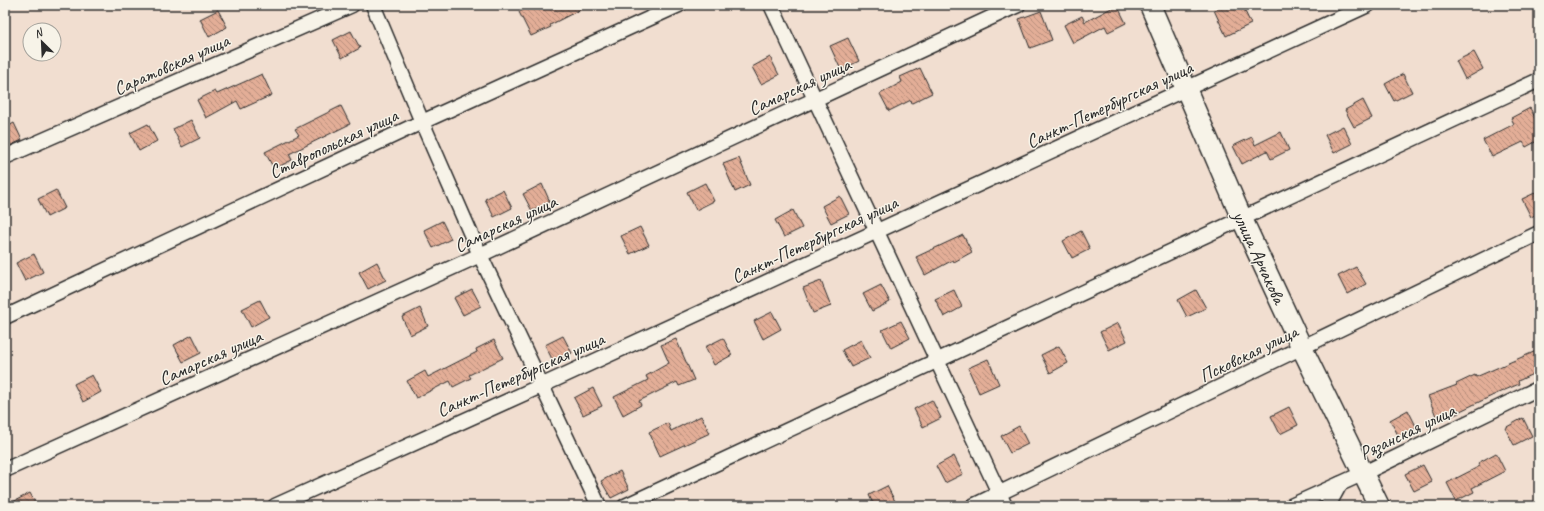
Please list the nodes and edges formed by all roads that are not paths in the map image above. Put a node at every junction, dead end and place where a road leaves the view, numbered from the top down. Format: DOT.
graph roads {
  1 [pos="352,5"];
  2 [pos="373,5"];
  3 [pos="679,5"];
  4 [pos="771,5"];
  5 [pos="1018,5"];
  6 [pos="1150,5"];
  7 [pos="1368,5"];
  8 [pos="1539,80"];
  9 [pos="1187,89"];
  10 [pos="816,99"];
  11 [pos="422,122"];
  12 [pos="5,157"];
  13 [pos="1242,219"];
  14 [pos="877,231"];
  15 [pos="1539,233"];
  16 [pos="480,256"];
  17 [pos="5,317"];
  18 [pos="1302,348"];
  19 [pos="938,361"];
  20 [pos="543,385"];
  21 [pos="1539,388"];
  22 [pos="5,470"];
  23 [pos="1364,473"];
  24 [pos="1340,484"];
  25 [pos="1002,500"];
  26 [pos="275,506"];
  27 [pos="599,506"];
  28 [pos="625,506"];
  29 [pos="973,506"];
  30 [pos="1292,506"];
  31 [pos="1328,506"];
  32 [pos="1379,506"];
  1 -- 12 [label="street, Саратовская улица"];
  2 -- 11 [label="street"];
  3 -- 11 [label="street, Ставропольская улица"];
  4 -- 10 [label="street"];
  5 -- 10 [label="street, Самарская улица"];
  6 -- 9 [label="street, улица Арчакова"];
  7 -- 9 [label="street, Санкт-Петербургская улица"];
  8 -- 13 [label="street"];
  9 -- 13 [label="street, улица Арчакова"];
  9 -- 14 [label="street, Санкт-Петербургская улица"];
  10 -- 14 [label="street"];
  10 -- 16 [label="street, Самарская улица"];
  11 -- 16 [label="street"];
  11 -- 17 [label="street, Ставропольская улица"];
  13 -- 18 [label="street, улица Арчакова"];
  13 -- 19 [label="street"];
  14 -- 19 [label="street"];
  14 -- 20 [label="street, Санкт-Петербургская улица"];
  15 -- 18 [label="street, Псковская улица"];
  16 -- 20 [label="street"];
  16 -- 22 [label="street, Самарская улица"];
  18 -- 23 [label="street, улица Арчакова"];
  18 -- 25 [label="street, Псковская улица"];
  19 -- 25 [label="street"];
  19 -- 28 [label="street"];
  20 -- 26 [label="street, Санкт-Петербургская улица"];
  20 -- 27 [label="street"];
  21 -- 23 [label="street, Рязанская улица"];
  23 -- 24 [label="street, Рязанская улица"];
  23 -- 32 [label="street, улица Арчакова"];
  24 -- 30 [label="street, Рязанская улица"];
  24 -- 31 [label="street"];
  25 -- 29 [label="street, Псковская улица"];
}
